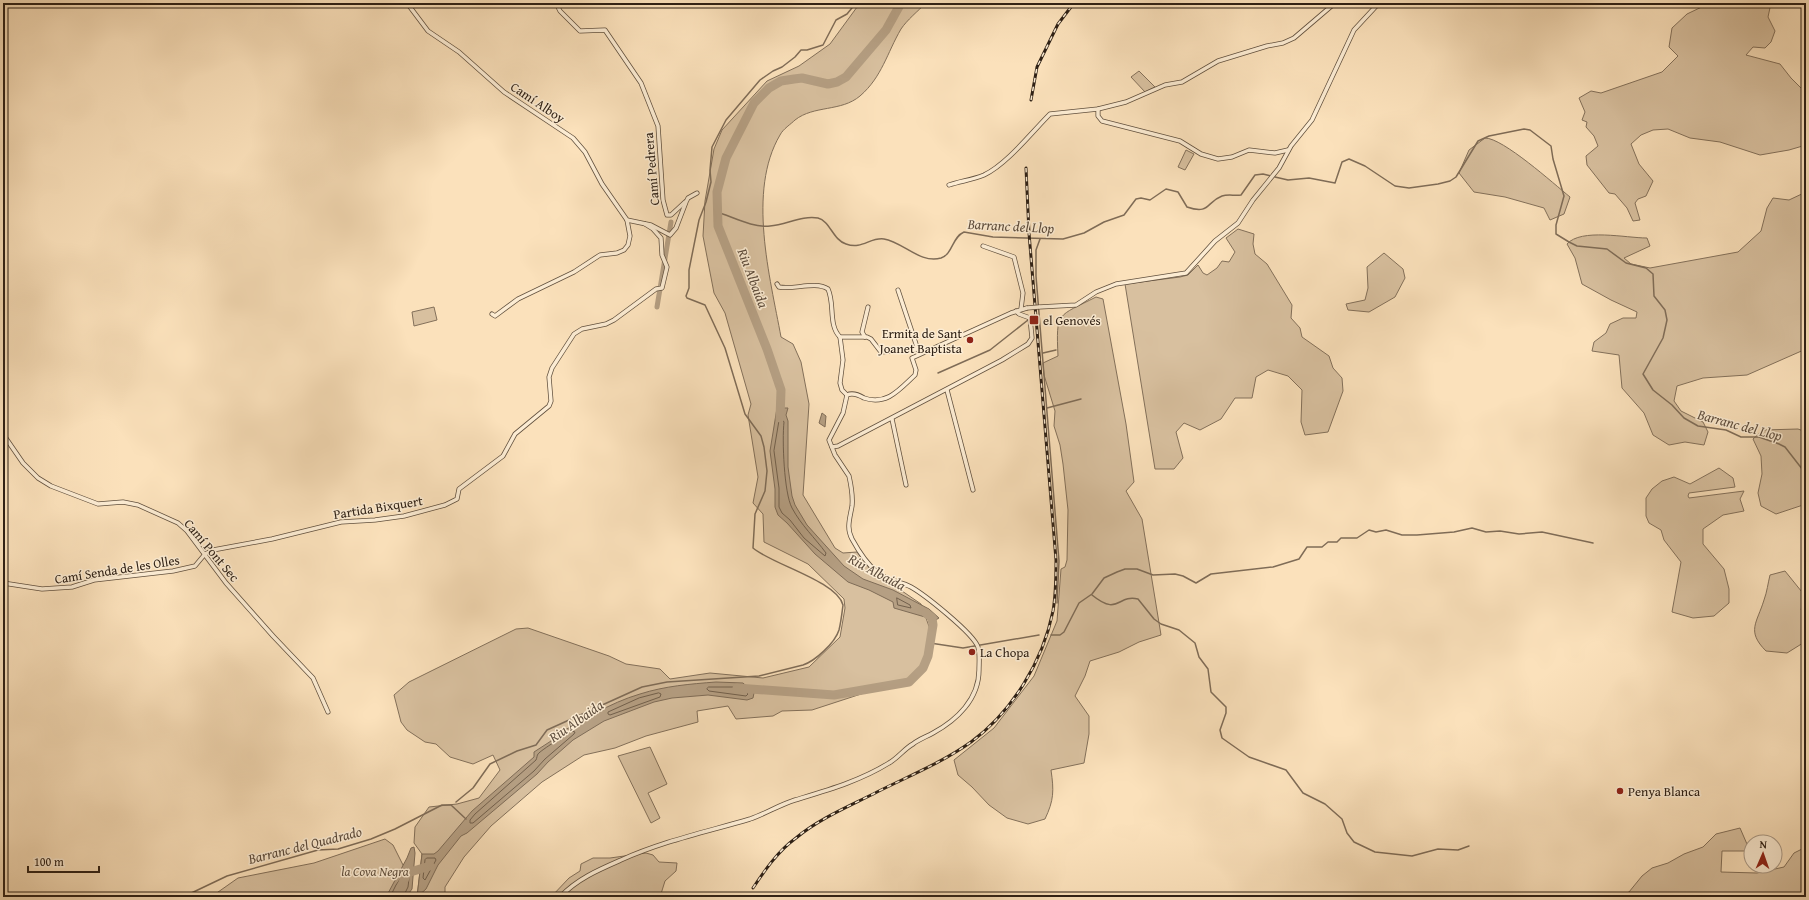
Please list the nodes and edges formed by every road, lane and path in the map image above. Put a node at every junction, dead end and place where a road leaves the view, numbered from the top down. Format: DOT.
graph roads {
  1 [pos="407,3"];
  2 [pos="556,3"];
  3 [pos="1335,3"];
  4 [pos="1379,3"];
  5 [pos="1098,108"];
  6 [pos="1289,150"];
  7 [pos="949,185"];
  8 [pos="697,194"];
  9 [pos="686,202"];
  10 [pos="627,220"];
  11 [pos="646,224"];
  12 [pos="983,246"];
  13 [pos="777,284"];
  14 [pos="898,290"];
  15 [pos="868,307"];
  16 [pos="1021,309"];
  17 [pos="1016,311"];
  18 [pos="492,314"];
  19 [pos="840,337"];
  20 [pos="865,337"];
  21 [pos="918,349"];
  22 [pos="920,354"];
  23 [pos="946,390"];
  24 [pos="846,395"];
  25 [pos="892,419"];
  26 [pos="3,434"];
  27 [pos="832,447"];
  28 [pos="906,485"];
  29 [pos="973,490"];
  30 [pos="205,554"];
  31 [pos="3,583"];
  32 [pos="328,712"];
  33 [pos="560,897"];
  1 -- 10 [label="street, Camí Alboy"];
  2 -- 9 [label="street, Camí Pedrera"];
  3 -- 5 [label="street"];
  4 -- 6 [label="street"];
  5 -- 6 [label="street"];
  5 -- 7 [label="street"];
  6 -- 16 [label="street, bridge"];
  8 -- 9 [label="street"];
  9 -- 11 [label="street"];
  10 -- 11 [label="street"];
  10 -- 18 [label="street"];
  11 -- 30 [label="street, Partida Bixquert"];
  12 -- 16 [label="street"];
  13 -- 19 [label="street"];
  14 -- 21 [label="street"];
  15 -- 20 [label="street"];
  16 -- 17 [label="street"];
  17 -- 22 [label="street"];
  17 -- 23 [label="street"];
  19 -- 20 [label="street"];
  19 -- 24 [label="street"];
  20 -- 21 [label="street"];
  21 -- 22 [label="street"];
  22 -- 24 [label="street"];
  23 -- 25 [label="street"];
  23 -- 29 [label="street"];
  24 -- 27 [label="street"];
  25 -- 27 [label="street"];
  25 -- 28 [label="street"];
  26 -- 30 [label="street, Camí Pont Sec"];
  27 -- 33 [label="street"];
  30 -- 31 [label="street, Camí Senda de les Olles"];
  30 -- 32 [label="street, Camí Pont Sec"];
}
